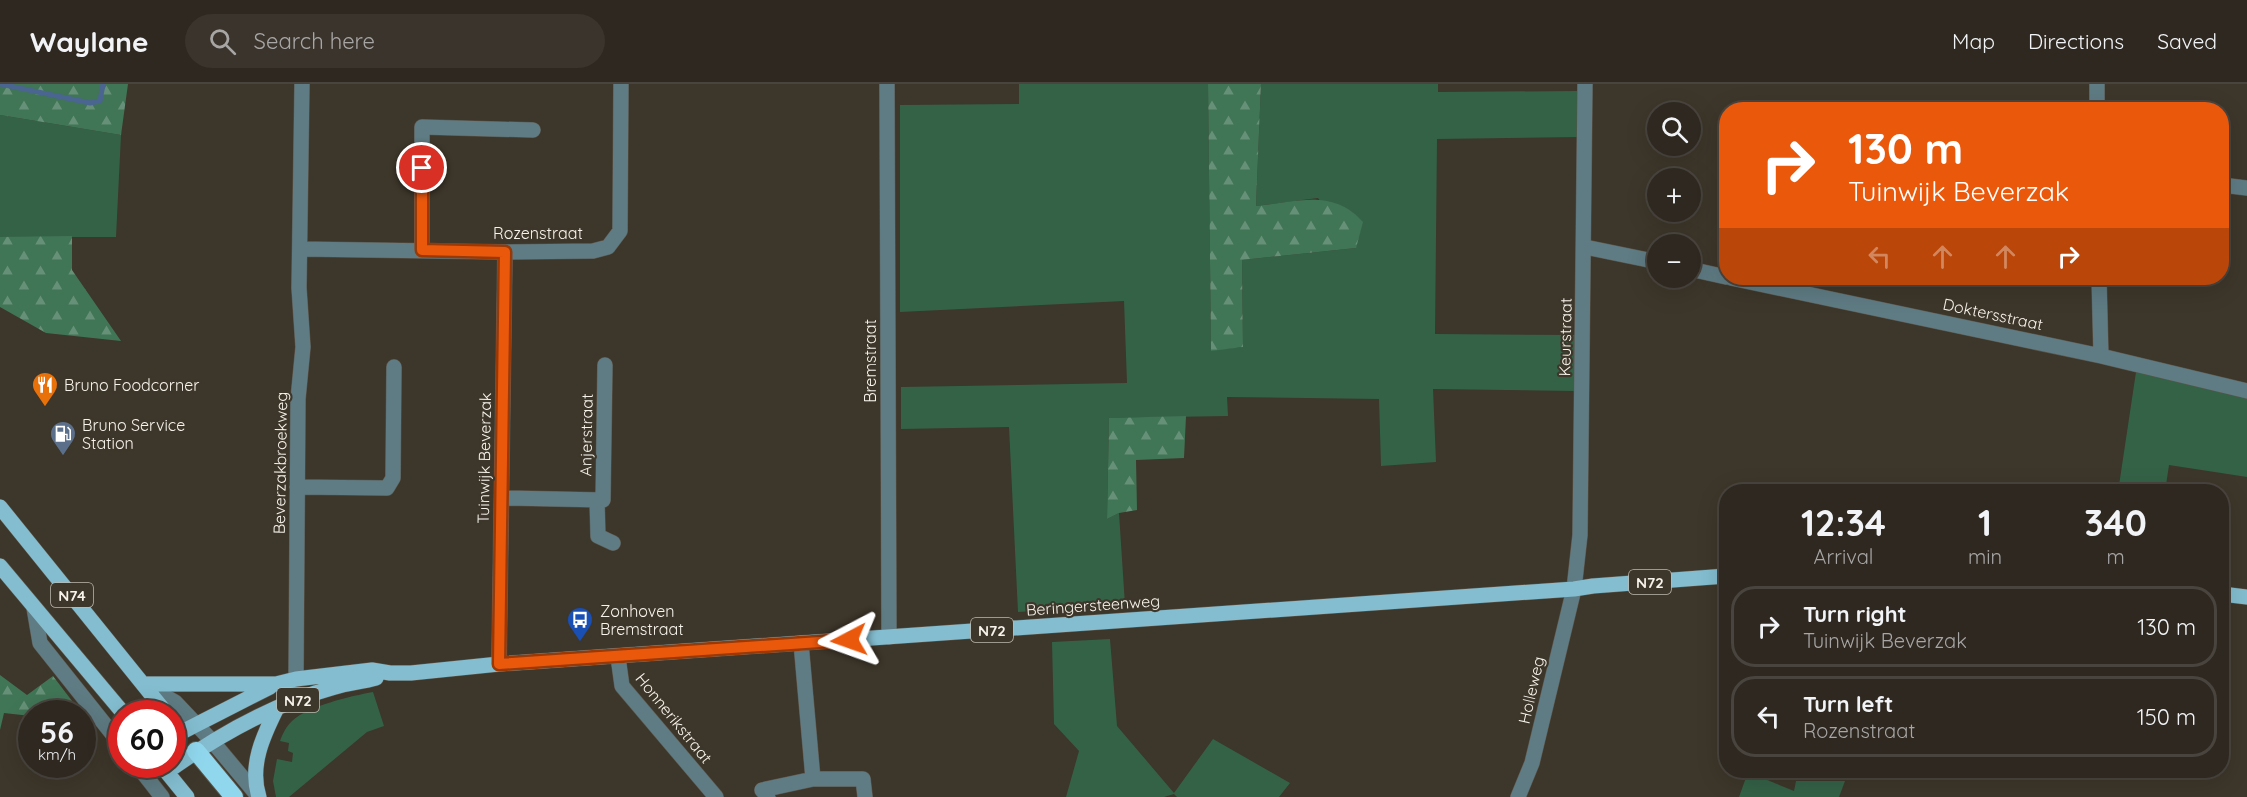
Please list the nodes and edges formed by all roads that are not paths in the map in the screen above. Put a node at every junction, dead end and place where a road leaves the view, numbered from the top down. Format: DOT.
graph roads {
  1 [pos="302,84"];
  2 [pos="621,84"];
  3 [pos="887,84"];
  4 [pos="1586,84"];
  5 [pos="2097,84"];
  6 [pos="2097,102"];
  7 [pos="533,130"];
  8 [pos="2229,186"];
  9 [pos="2247,188"];
  10 [pos="1585,247"];
  11 [pos="300,249"];
  12 [pos="422,250"];
  13 [pos="505,252"];
  14 [pos="1647,260"];
  15 [pos="1701,271"];
  16 [pos="1719,275"];
  17 [pos="1767,285"];
  18 [pos="2099,285"];
  19 [pos="2101,356"];
  20 [pos="605,365"];
  21 [pos="394,368"];
  22 [pos="2247,391"];
  23 [pos="297,488"];
  24 [pos="502,498"];
  25 [pos="597,500"];
  26 [pos="0,507"];
  27 [pos="613,543"];
  28 [pos="0,566"];
  29 [pos="1719,577"];
  30 [pos="1574,589"];
  31 [pos="2229,595"];
  32 [pos="2247,597"];
  33 [pos="34,608"];
  34 [pos="890,638"];
  35 [pos="801,643"];
  36 [pos="618,657"];
  37 [pos="499,664"];
  38 [pos="390,673"];
  39 [pos="296,679"];
  40 [pos="143,684"];
  41 [pos="276,684"];
  42 [pos="112,700"];
  43 [pos="155,700"];
  44 [pos="276,708"];
  45 [pos="196,724"];
  46 [pos="186,727"];
  47 [pos="108,728"];
  48 [pos="186,741"];
  49 [pos="212,741"];
  50 [pos="196,751"];
  51 [pos="186,756"];
  52 [pos="147,778"];
  53 [pos="172,778"];
  54 [pos="813,779"];
  55 [pos="258,796"];
  56 [pos="1521,796"];
  57 [pos="162,797"];
  58 [pos="187,797"];
  59 [pos="234,797"];
  60 [pos="716,797"];
  61 [pos="768,797"];
  62 [pos="865,797"];
  1 -- 11 [label="street, Beverzakbroekweg"];
  2 -- 13 [label="street, Rozenstraat"];
  3 -- 34 [label="street, Bremstraat"];
  4 -- 10 [label="street, Keurstraat"];
  5 -- 6 [label="street"];
  7 -- 12 [label="street"];
  8 -- 9 [label="street"];
  10 -- 14 [label="street"];
  10 -- 30 [label="street, Keurstraat"];
  11 -- 12 [label="street, Rozenstraat"];
  11 -- 23 [label="street, Beverzakbroekweg"];
  12 -- 13 [label="street, Rozenstraat"];
  13 -- 24 [label="street, Tuinwijk Beverzak"];
  15 -- 16 [label="street, Doktersstraat"];
  17 -- 19 [label="street, Doktersstraat"];
  18 -- 19 [label="street"];
  19 -- 22 [label="street, Doktersstraat"];
  20 -- 25 [label="street, Anjerstraat"];
  21 -- 23 [label="street"];
  23 -- 39 [label="street, Beverzakbroekweg"];
  24 -- 25 [label="street, Anjerstraat"];
  24 -- 37 [label="street, Tuinwijk Beverzak"];
  25 -- 27 [label="street, Anjerstraat"];
  26 -- 40 [label="main road, N74"];
  28 -- 33 [label="main road, N74"];
  29 -- 30 [label="main road, Beringersteenweg / N72"];
  30 -- 34 [label="main road, Beringersteenweg / N72"];
  30 -- 56 [label="street, Holleweg"];
  31 -- 32 [label="main road"];
  33 -- 42 [label="main road, N74"];
  33 -- 47 [label="street"];
  34 -- 35 [label="main road, Beringersteenweg / N72"];
  35 -- 36 [label="main road, Beringersteenweg / N72"];
  35 -- 54 [label="street"];
  36 -- 37 [label="main road, Beringersteenweg / N72"];
  36 -- 60 [label="street, Honnerikstraat"];
  37 -- 38 [label="main road, Beringersteenweg / N72"];
  38 -- 39 [label="main road, Beringersteenweg / N72"];
  38 -- 44 [label="main road, Beringersteenweg / N72"];
  39 -- 41 [label="main road, Beringersteenweg / N72"];
  40 -- 41 [label="main road, Beringersteenweg / N72"];
  40 -- 43 [label="main road, N74"];
  40 -- 45 [label="street, N74"];
  41 -- 45 [label="main road"];
  44 -- 49 [label="main road, Beringersteenweg / N72"];
  44 -- 55 [label="main road"];
  45 -- 46 [label="main road"];
  45 -- 49 [label="street, N74"];
  48 -- 50 [label="main road"];
  49 -- 50 [label="main road, Beringersteenweg / N72"];
  49 -- 55 [label="street, N74"];
  50 -- 51 [label="main road, Beringersteenweg / N72"];
  50 -- 59 [label="highway"];
  52 -- 57 [label="street"];
  53 -- 58 [label="main road"];
  54 -- 61 [label="street"];
  54 -- 62 [label="street"];
}
